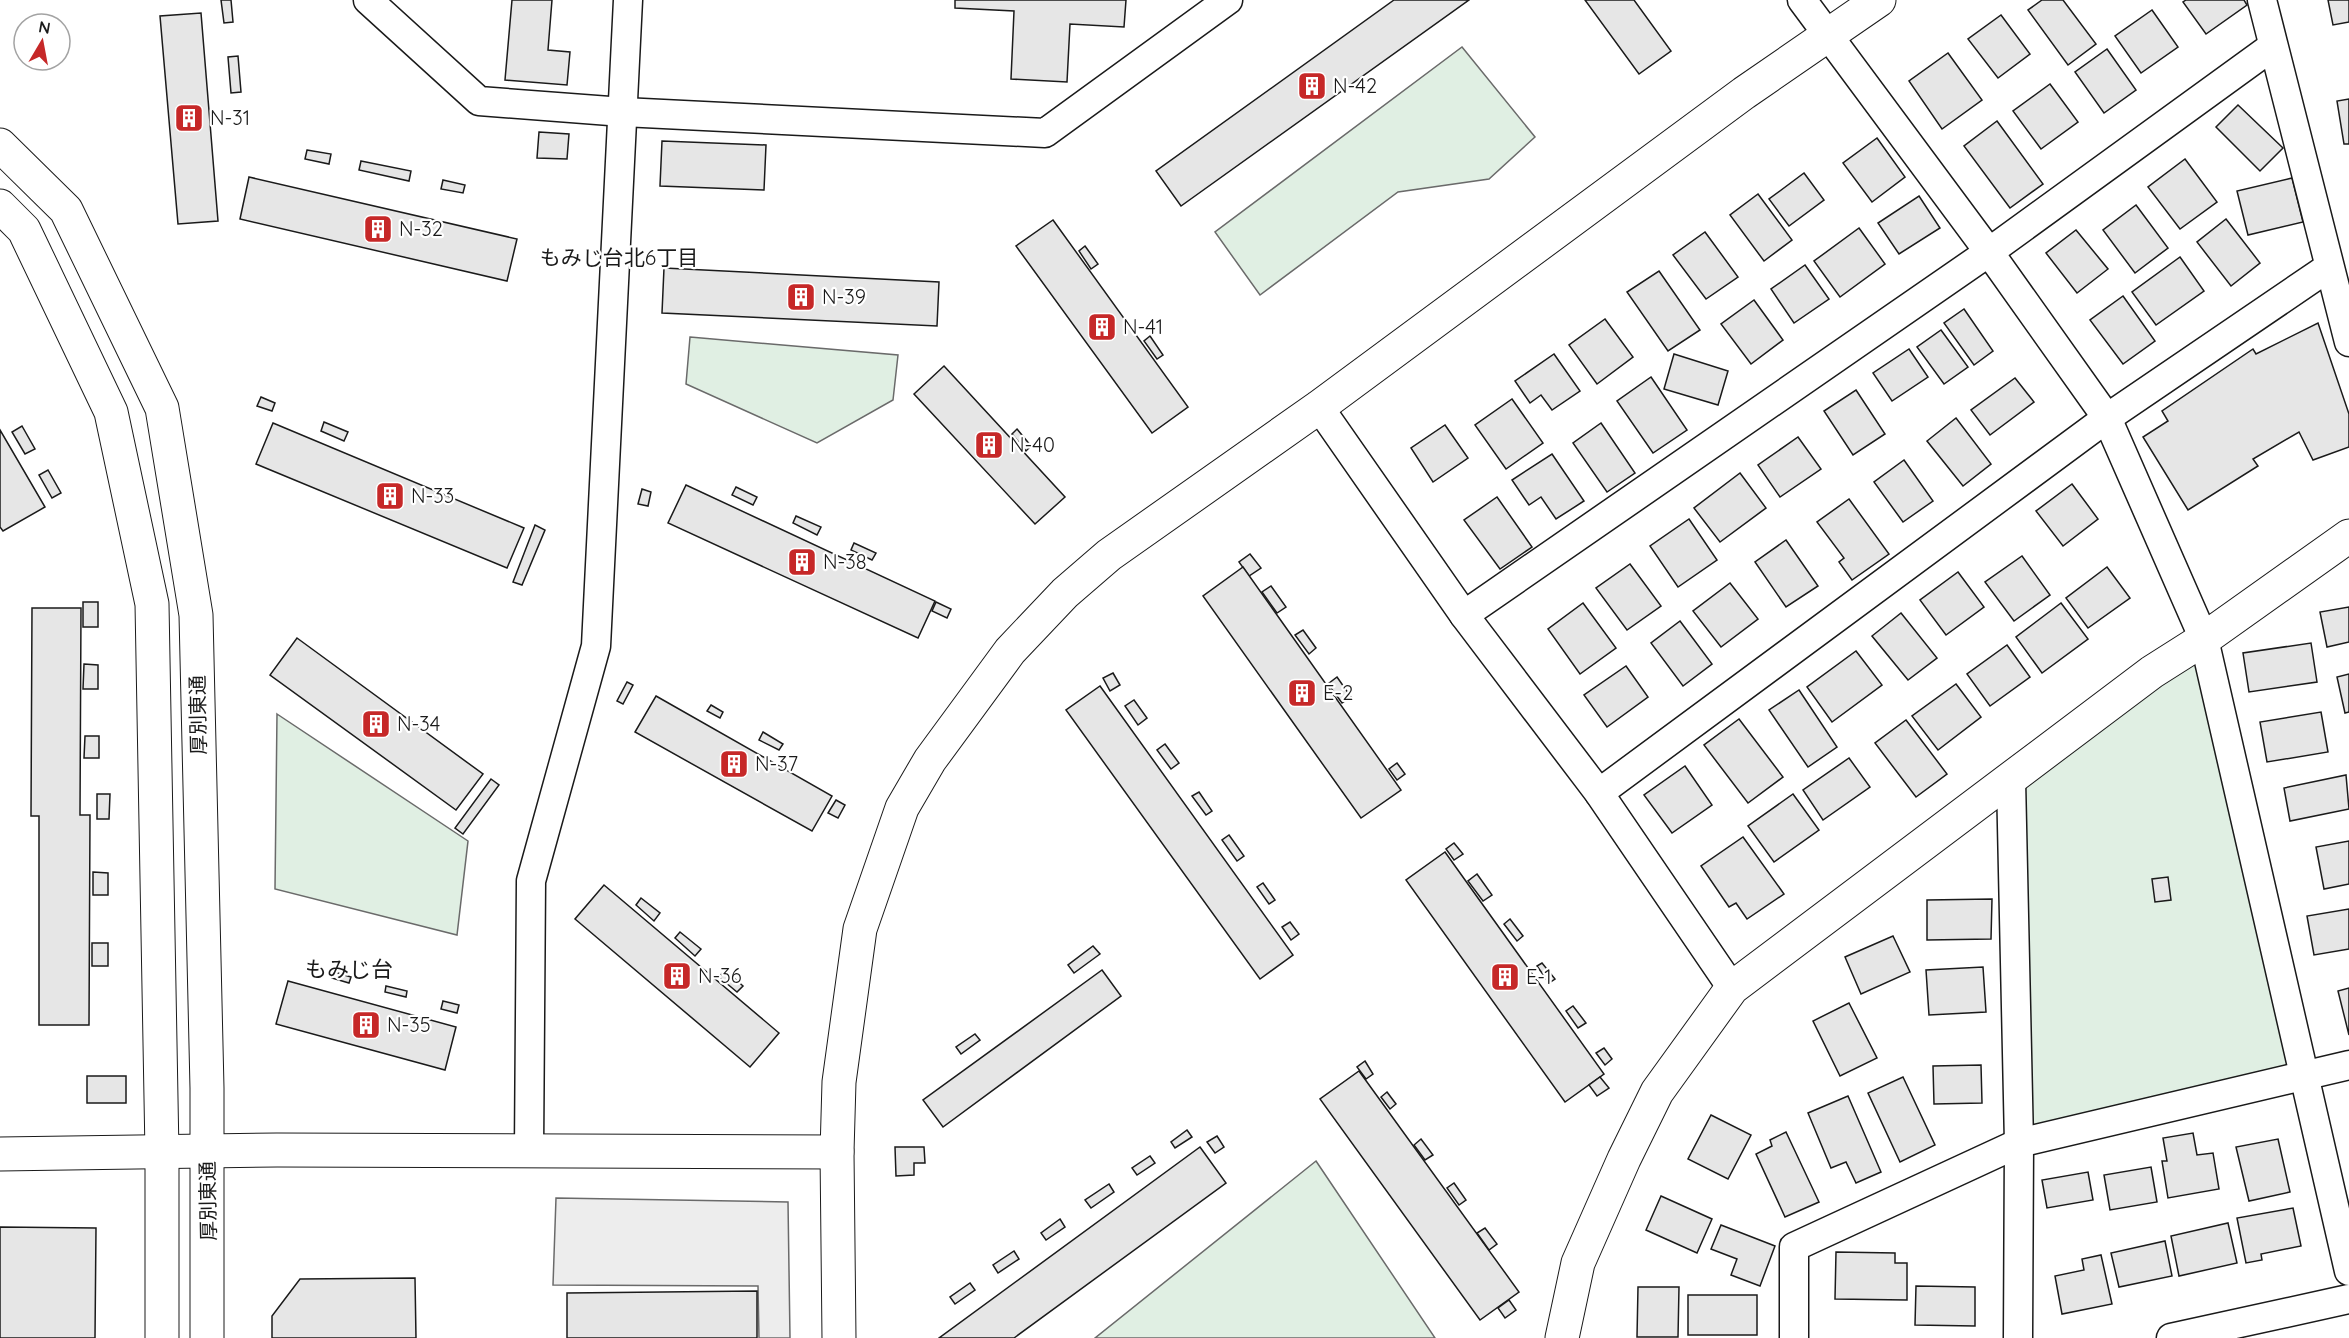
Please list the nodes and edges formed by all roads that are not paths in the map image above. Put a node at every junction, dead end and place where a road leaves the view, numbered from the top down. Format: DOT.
graph roads {
  1 [pos="368,0"];
  2 [pos="628,0"];
  3 [pos="1228,0"];
  4 [pos="1803,0"];
  5 [pos="1879,0"];
  6 [pos="2262,0"];
  7 [pos="1830,36"];
  8 [pos="2273,46"];
  9 [pos="623,112"];
  10 [pos="0,145"];
  11 [pos="0,206"];
  12 [pos="1989,252"];
  13 [pos="2329,267"];
  14 [pos="2349,342"];
  15 [pos="1319,407"];
  16 [pos="2107,417"];
  17 [pos="2349,536"];
  18 [pos="1464,615"];
  19 [pos="2204,639"];
  20 [pos="2011,780"];
  21 [pos="1599,793"];
  22 [pos="1732,988"];
  23 [pos="2349,1065"];
  24 [pos="2304,1076"];
  25 [pos="2019,1143"];
  26 [pos="529,1151"];
  27 [pos="207,1152"];
  28 [pos="837,1152"];
  29 [pos="162,1153"];
  30 [pos="0,1154"];
  31 [pos="2349,1270"];
  32 [pos="2349,1299"];
  33 [pos="162,1338"];
  34 [pos="207,1338"];
  35 [pos="839,1338"];
  36 [pos="1562,1338"];
  37 [pos="1794,1338"];
  38 [pos="2018,1338"];
  39 [pos="2171,1338"];
  1 -- 9 [label="street"];
  2 -- 9 [label="street"];
  3 -- 9 [label="street"];
  4 -- 7 [label="street"];
  5 -- 7 [label="street"];
  6 -- 8 [label="street"];
  7 -- 12 [label="street"];
  7 -- 15 [label="street"];
  8 -- 12 [label="street"];
  8 -- 13 [label="street"];
  9 -- 26 [label="street"];
  10 -- 27 [label="street, 厚別東通"];
  11 -- 29 [label="street"];
  12 -- 16 [label="street"];
  12 -- 18 [label="street"];
  13 -- 14 [label="street"];
  13 -- 16 [label="street"];
  15 -- 18 [label="street"];
  15 -- 28 [label="street"];
  16 -- 19 [label="street"];
  16 -- 21 [label="street"];
  17 -- 19 [label="street"];
  18 -- 21 [label="street"];
  19 -- 20 [label="street"];
  19 -- 24 [label="street"];
  20 -- 22 [label="street"];
  20 -- 25 [label="street"];
  21 -- 22 [label="street"];
  22 -- 36 [label="street"];
  23 -- 24 [label="street"];
  24 -- 25 [label="street"];
  24 -- 31 [label="street"];
  25 -- 37 [label="street"];
  25 -- 38 [label="street"];
  26 -- 27 [label="street"];
  26 -- 28 [label="street"];
  27 -- 29 [label="street"];
  27 -- 34 [label="street, 厚別東通"];
  28 -- 35 [label="street"];
  29 -- 30 [label="street"];
  29 -- 33 [label="street"];
  32 -- 39 [label="street"];
}
